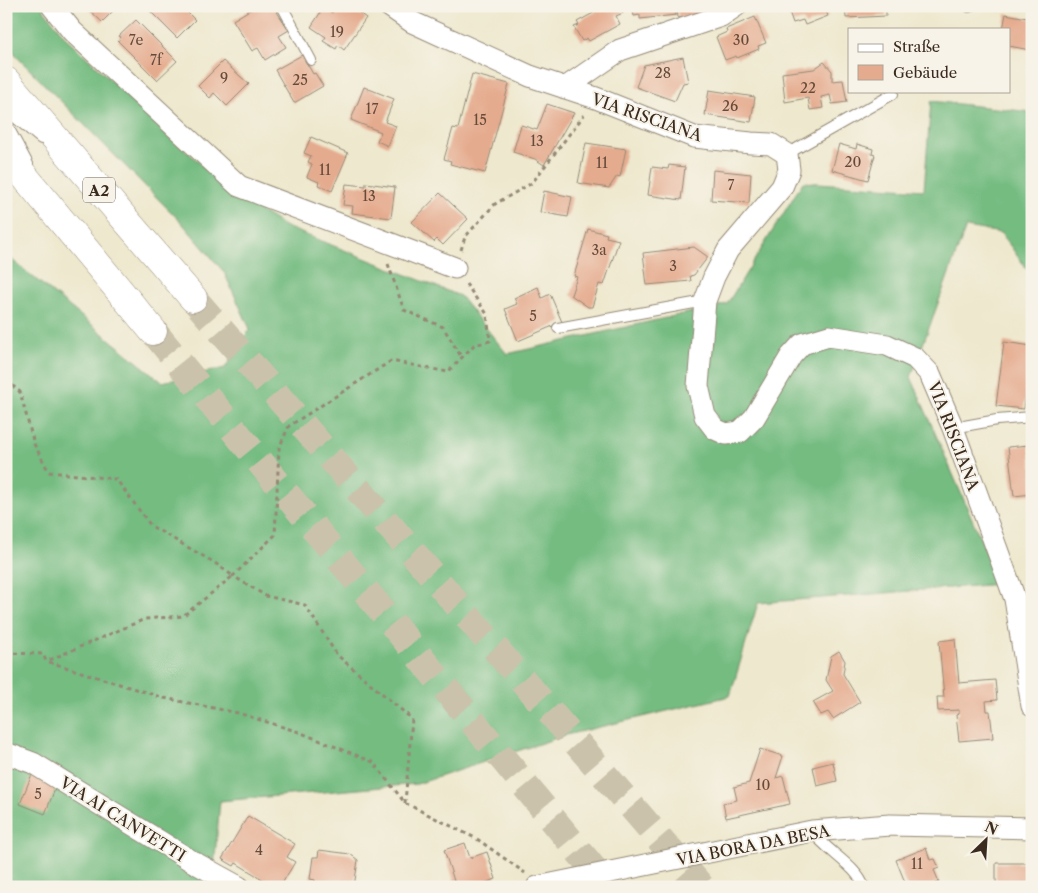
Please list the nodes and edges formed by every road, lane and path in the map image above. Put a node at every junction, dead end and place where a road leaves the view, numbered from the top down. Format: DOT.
graph roads {
  1 [pos="52,6"];
  2 [pos="282,6"];
  3 [pos="389,6"];
  4 [pos="736,6"];
  5 [pos="311,60"];
  6 [pos="6,81"];
  7 [pos="565,88"];
  8 [pos="893,94"];
  9 [pos="596,98"];
  10 [pos="6,110"];
  11 [pos="6,123"];
  12 [pos="6,154"];
  13 [pos="787,154"];
  14 [pos="94,183"];
  15 [pos="56,214"];
  16 [pos="380,240"];
  17 [pos="455,268"];
  18 [pos="193,298"];
  19 [pos="705,301"];
  20 [pos="558,328"];
  21 [pos="153,331"];
  22 [pos="462,358"];
  23 [pos="6,380"];
  24 [pos="1032,417"];
  25 [pos="953,428"];
  26 [pos="233,576"];
  27 [pos="6,653"];
  28 [pos="46,661"];
  29 [pos="1032,706"];
  30 [pos="6,753"];
  31 [pos="405,803"];
  32 [pos="1032,828"];
  33 [pos="812,831"];
  34 [pos="531,880"];
  35 [pos="239,887"];
  36 [pos="864,887"];
  1 -- 16 [label="street"];
  2 -- 5 [label="lane"];
  3 -- 7 [label="street, VIA RISCIANA"];
  4 -- 7 [label="street, VIA RISCIANA"];
  6 -- 14 [label="highway, A2"];
  7 -- 9 [label="street, VIA RISCIANA"];
  8 -- 13 [label="lane"];
  9 -- 13 [label="street, VIA RISCIANA"];
  9 -- 17 [label="path"];
  10 -- 14 [label="lane"];
  11 -- 15 [label="lane"];
  12 -- 15 [label="highway"];
  13 -- 19 [label="street, VIA RISCIANA"];
  14 -- 18 [label="highway, A2"];
  15 -- 21 [label="highway"];
  16 -- 17 [label="street"];
  16 -- 22 [label="path"];
  17 -- 22 [label="path"];
  19 -- 20 [label="lane"];
  19 -- 25 [label="street, VIA RISCIANA"];
  22 -- 26 [label="path"];
  23 -- 26 [label="path"];
  24 -- 25 [label="lane"];
  25 -- 29 [label="street, VIA RISCIANA"];
  26 -- 28 [label="path"];
  26 -- 31 [label="path"];
  27 -- 28 [label="path"];
  28 -- 31 [label="path"];
  30 -- 35 [label="street, VIA AI CANVETTI"];
  31 -- 34 [label="path"];
  32 -- 33 [label="street, VIA BORA DA BESA"];
  33 -- 34 [label="street, VIA BORA DA BESA"];
  33 -- 36 [label="lane"];
}
